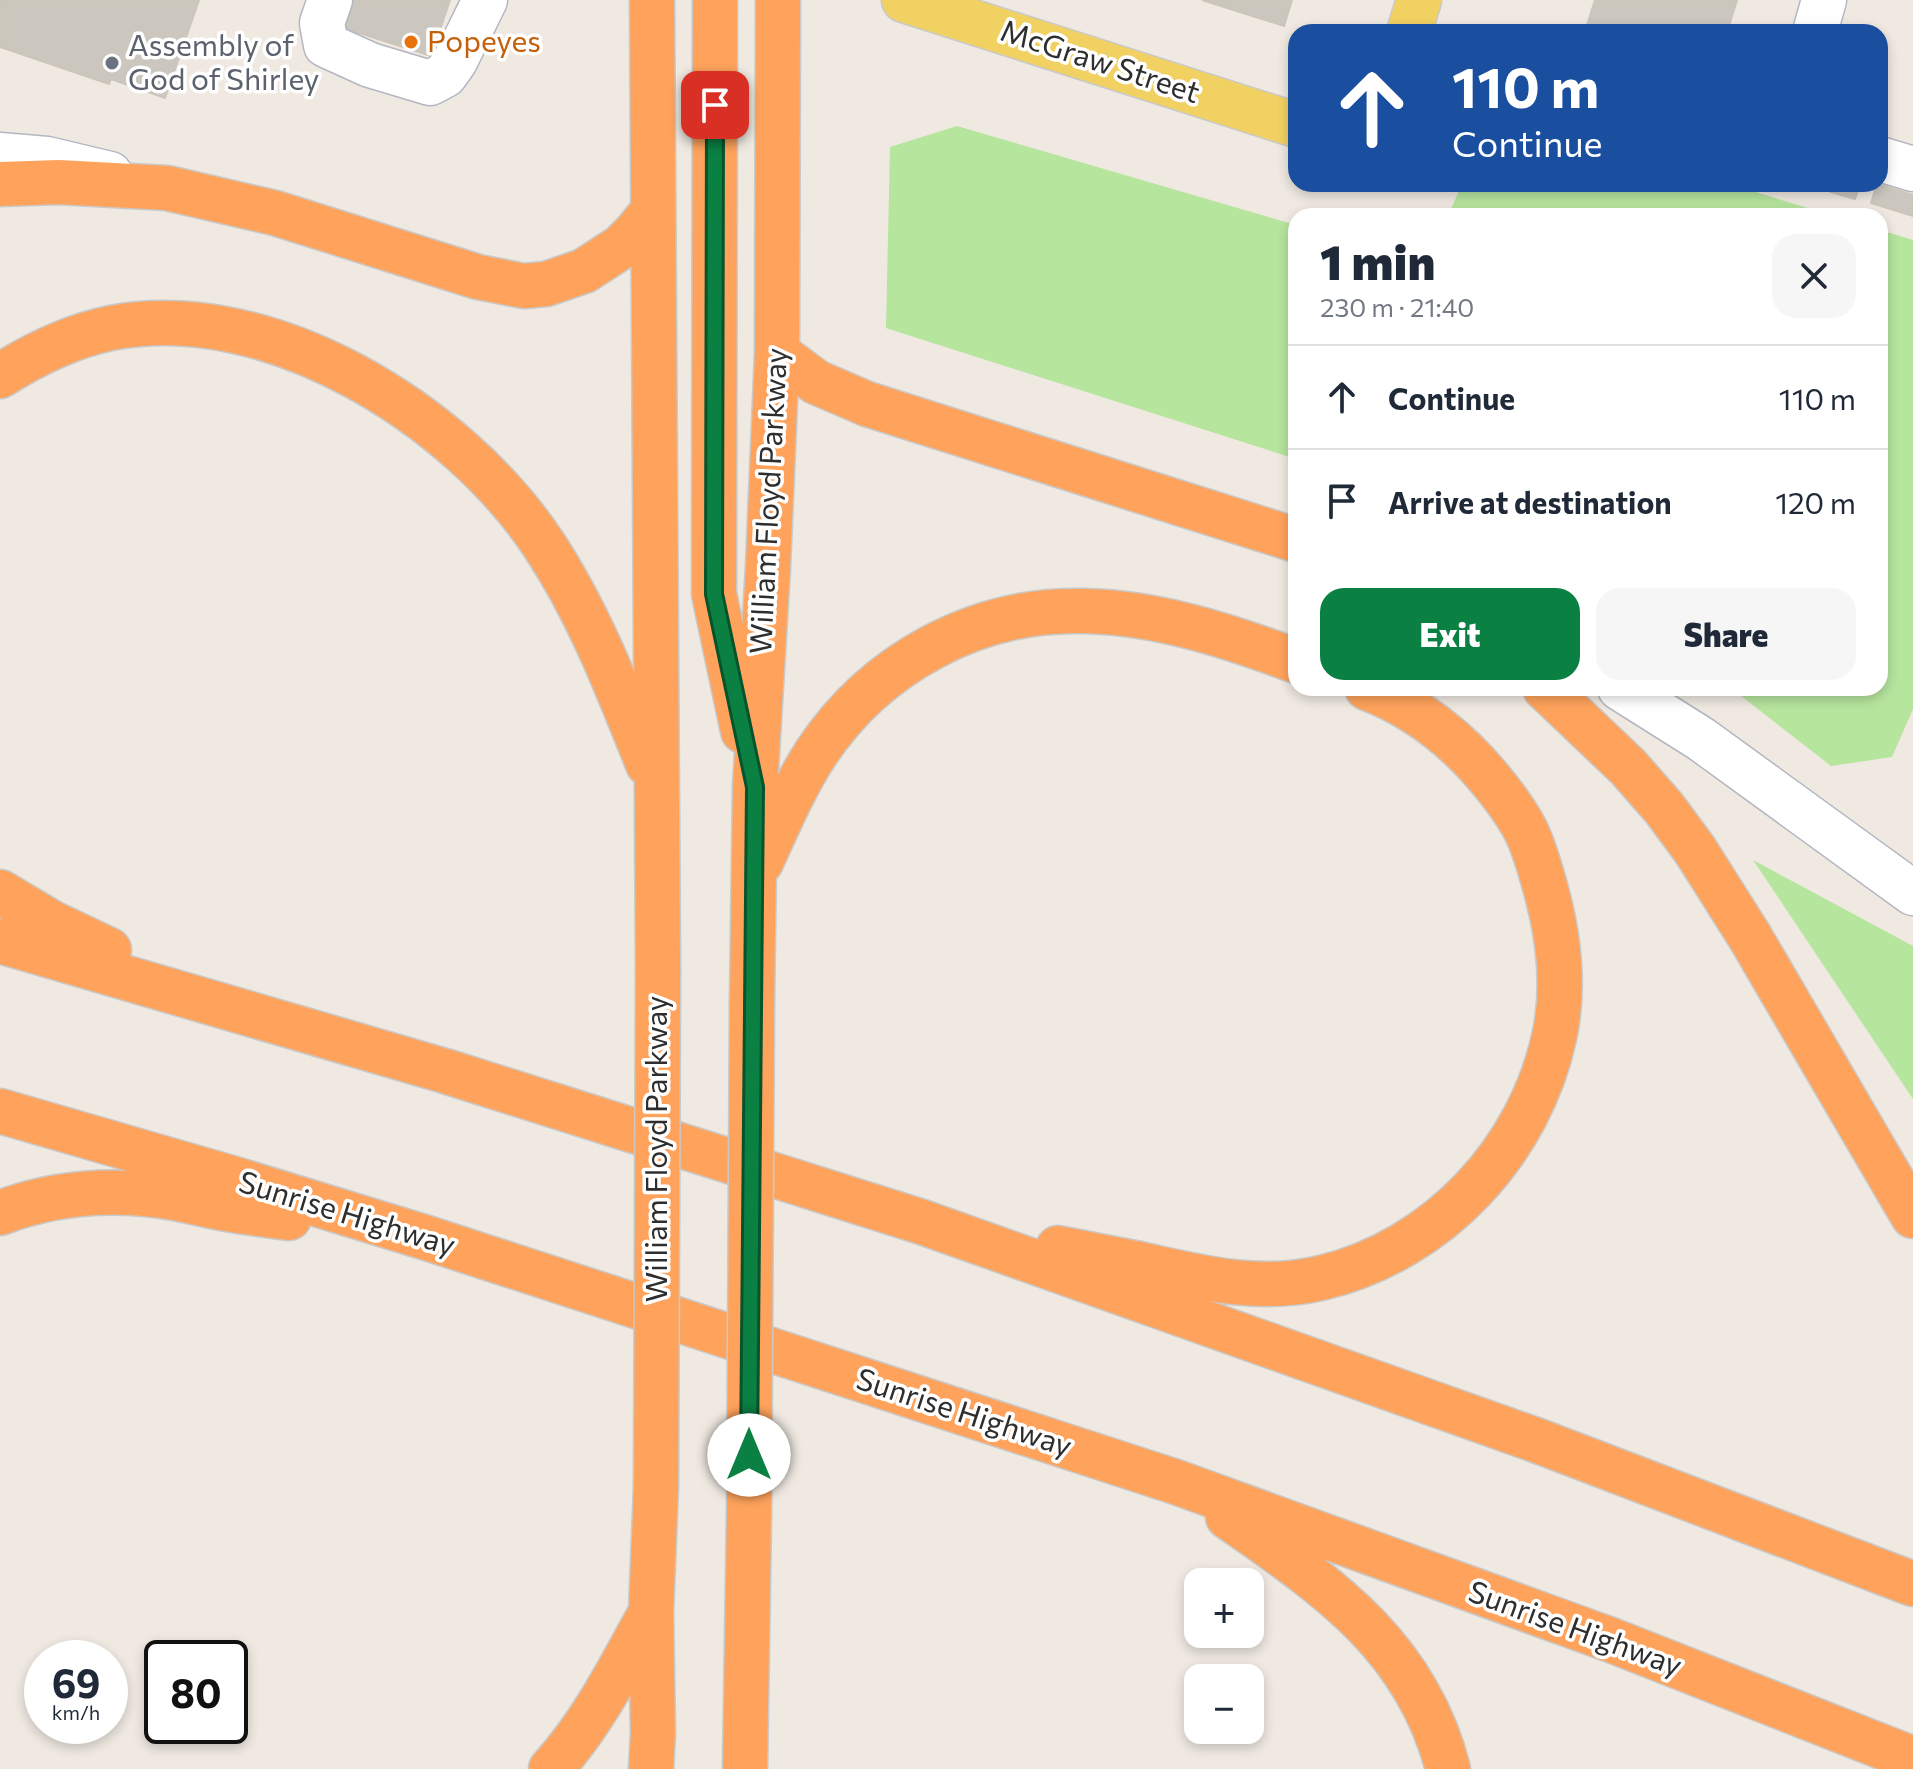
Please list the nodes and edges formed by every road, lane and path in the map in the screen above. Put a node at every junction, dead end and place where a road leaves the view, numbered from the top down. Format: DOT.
graph roads {
  1 [pos="330,0"];
  2 [pos="485,0"];
  3 [pos="652,0"];
  4 [pos="715,0"];
  5 [pos="778,0"];
  6 [pos="904,0"];
  7 [pos="1419,0"];
  8 [pos="1824,0"];
  9 [pos="1412,24"];
  10 [pos="1817,24"];
  11 [pos="1288,122"];
  12 [pos="0,155"];
  13 [pos="1888,161"];
  14 [pos="1913,169"];
  15 [pos="0,184"];
  16 [pos="167,188"];
  17 [pos="653,211"];
  18 [pos="777,353"];
  19 [pos="0,376"];
  20 [pos="1288,537"];
  21 [pos="1288,658"];
  22 [pos="1384,696"];
  23 [pos="1553,696"];
  24 [pos="1633,696"];
  25 [pos="657,786"];
  26 [pos="755,787"];
  27 [pos="753,877"];
  28 [pos="0,892"];
  29 [pos="1913,893"];
  30 [pos="0,941"];
  31 [pos="234,1009"];
  32 [pos="0,1111"];
  33 [pos="0,1213"];
  34 [pos="1913,1216"];
  35 [pos="922,1222"];
  36 [pos="427,1238"];
  37 [pos="1176,1482"];
  38 [pos="1913,1584"];
  39 [pos="651,1612"];
  40 [pos="1913,1759"];
  41 [pos="746,1766"];
  42 [pos="551,1769"];
  43 [pos="651,1769"];
  44 [pos="1448,1769"];
  1 -- 2 [label="street"];
  3 -- 17 [label="highway, William Floyd Parkway"];
  4 -- 26 [label="highway"];
  5 -- 18 [label="highway, William Floyd Parkway"];
  6 -- 11 [label="main road, McGraw Street"];
  7 -- 9 [label="main road"];
  8 -- 10 [label="street"];
  12 -- 16 [label="street"];
  13 -- 14 [label="street"];
  15 -- 16 [label="highway"];
  16 -- 17 [label="highway"];
  17 -- 25 [label="highway, William Floyd Parkway"];
  18 -- 20 [label="highway"];
  18 -- 26 [label="highway, William Floyd Parkway"];
  19 -- 25 [label="highway"];
  21 -- 27 [label="highway"];
  22 -- 35 [label="highway"];
  23 -- 34 [label="highway"];
  24 -- 29 [label="street"];
  25 -- 39 [label="highway, William Floyd Parkway, bridge"];
  26 -- 27 [label="highway, William Floyd Parkway"];
  27 -- 41 [label="highway, William Floyd Parkway, bridge"];
  28 -- 31 [label="highway"];
  30 -- 31 [label="highway"];
  31 -- 35 [label="highway"];
  32 -- 36 [label="highway, Sunrise Highway"];
  33 -- 36 [label="highway"];
  35 -- 38 [label="highway"];
  36 -- 37 [label="highway, Sunrise Highway"];
  37 -- 40 [label="highway, Sunrise Highway"];
  37 -- 44 [label="highway"];
  39 -- 42 [label="highway"];
  39 -- 43 [label="highway, William Floyd Parkway"];
}
